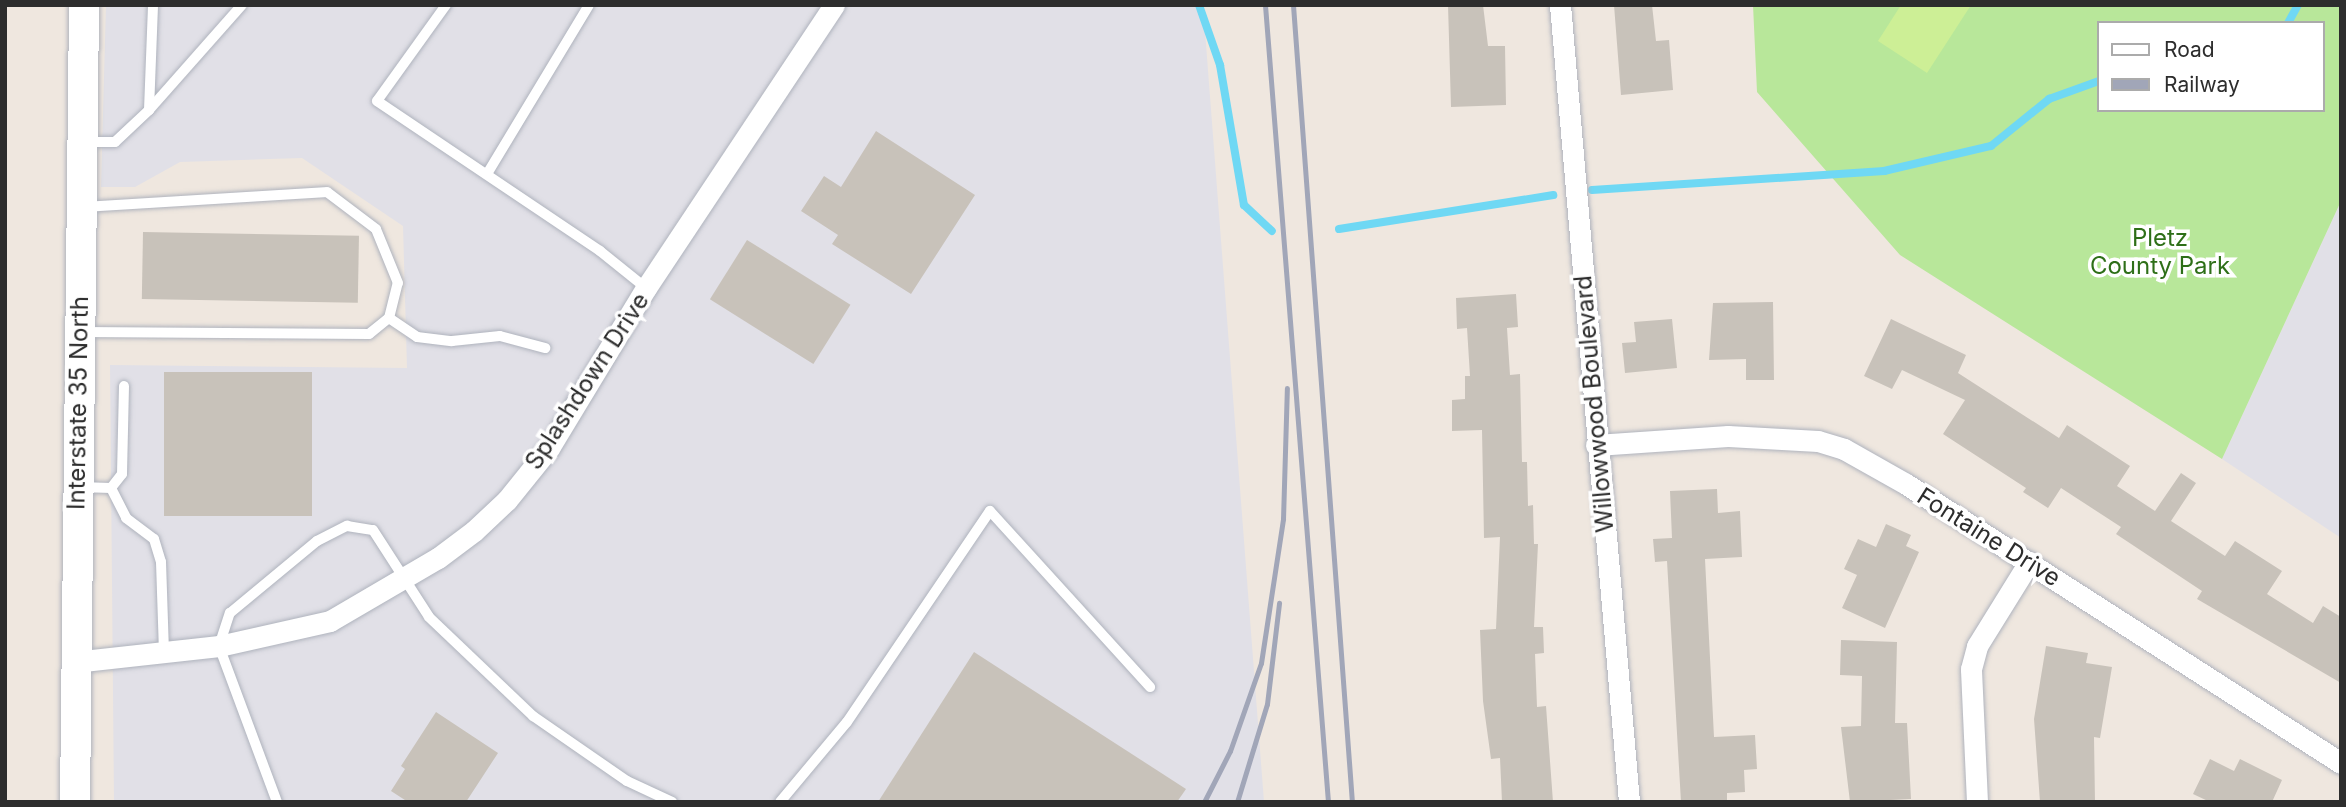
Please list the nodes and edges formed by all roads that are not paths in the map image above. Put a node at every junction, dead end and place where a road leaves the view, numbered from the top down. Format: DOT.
graph roads {
  1 [pos="84,5"];
  2 [pos="153,5"];
  3 [pos="242,5"];
  4 [pos="446,5"];
  5 [pos="589,5"];
  6 [pos="834,5"];
  7 [pos="1560,5"];
  8 [pos="149,110"];
  9 [pos="82,142"];
  10 [pos="487,174"];
  11 [pos="81,207"];
  12 [pos="646,288"];
  13 [pos="390,318"];
  14 [pos="79,332"];
  15 [pos="545,348"];
  16 [pos="124,386"];
  17 [pos="1596,445"];
  18 [pos="76,486"];
  19 [pos="111,488"];
  20 [pos="2029,562"];
  21 [pos="406,577"];
  22 [pos="219,646"];
  23 [pos="163,652"];
  24 [pos="74,662"];
  25 [pos="1150,687"];
  26 [pos="2341,764"];
  27 [pos="75,802"];
  28 [pos="276,802"];
  29 [pos="672,802"];
  30 [pos="780,802"];
  31 [pos="1629,802"];
  32 [pos="1977,802"];
  1 -- 9 [label="main road, Interstate 35 North"];
  2 -- 8 [label="lane"];
  3 -- 8 [label="lane"];
  4 -- 10 [label="lane"];
  5 -- 10 [label="lane"];
  6 -- 12 [label="street, Splashdown Drive"];
  7 -- 17 [label="street, Willowwood Boulevard"];
  8 -- 9 [label="lane"];
  9 -- 11 [label="main road, Interstate 35 North"];
  10 -- 12 [label="lane"];
  11 -- 13 [label="lane"];
  11 -- 14 [label="main road, Interstate 35 North"];
  12 -- 21 [label="street, Splashdown Drive"];
  13 -- 14 [label="lane"];
  13 -- 15 [label="lane"];
  14 -- 18 [label="main road, Interstate 35 North"];
  16 -- 19 [label="lane"];
  17 -- 20 [label="street, Fontaine Drive"];
  17 -- 31 [label="street, Willowwood Boulevard"];
  18 -- 19 [label="lane"];
  18 -- 24 [label="main road, Interstate 35 North"];
  19 -- 23 [label="lane"];
  20 -- 26 [label="street, Fontaine Drive"];
  20 -- 32 [label="street"];
  21 -- 22 [label="street, Splashdown Drive"];
  21 -- 22 [label="lane"];
  21 -- 29 [label="lane"];
  22 -- 23 [label="street, Splashdown Drive"];
  22 -- 28 [label="lane"];
  23 -- 24 [label="street, Splashdown Drive"];
  24 -- 27 [label="main road, Interstate 35 North"];
  25 -- 30 [label="lane"];
}
